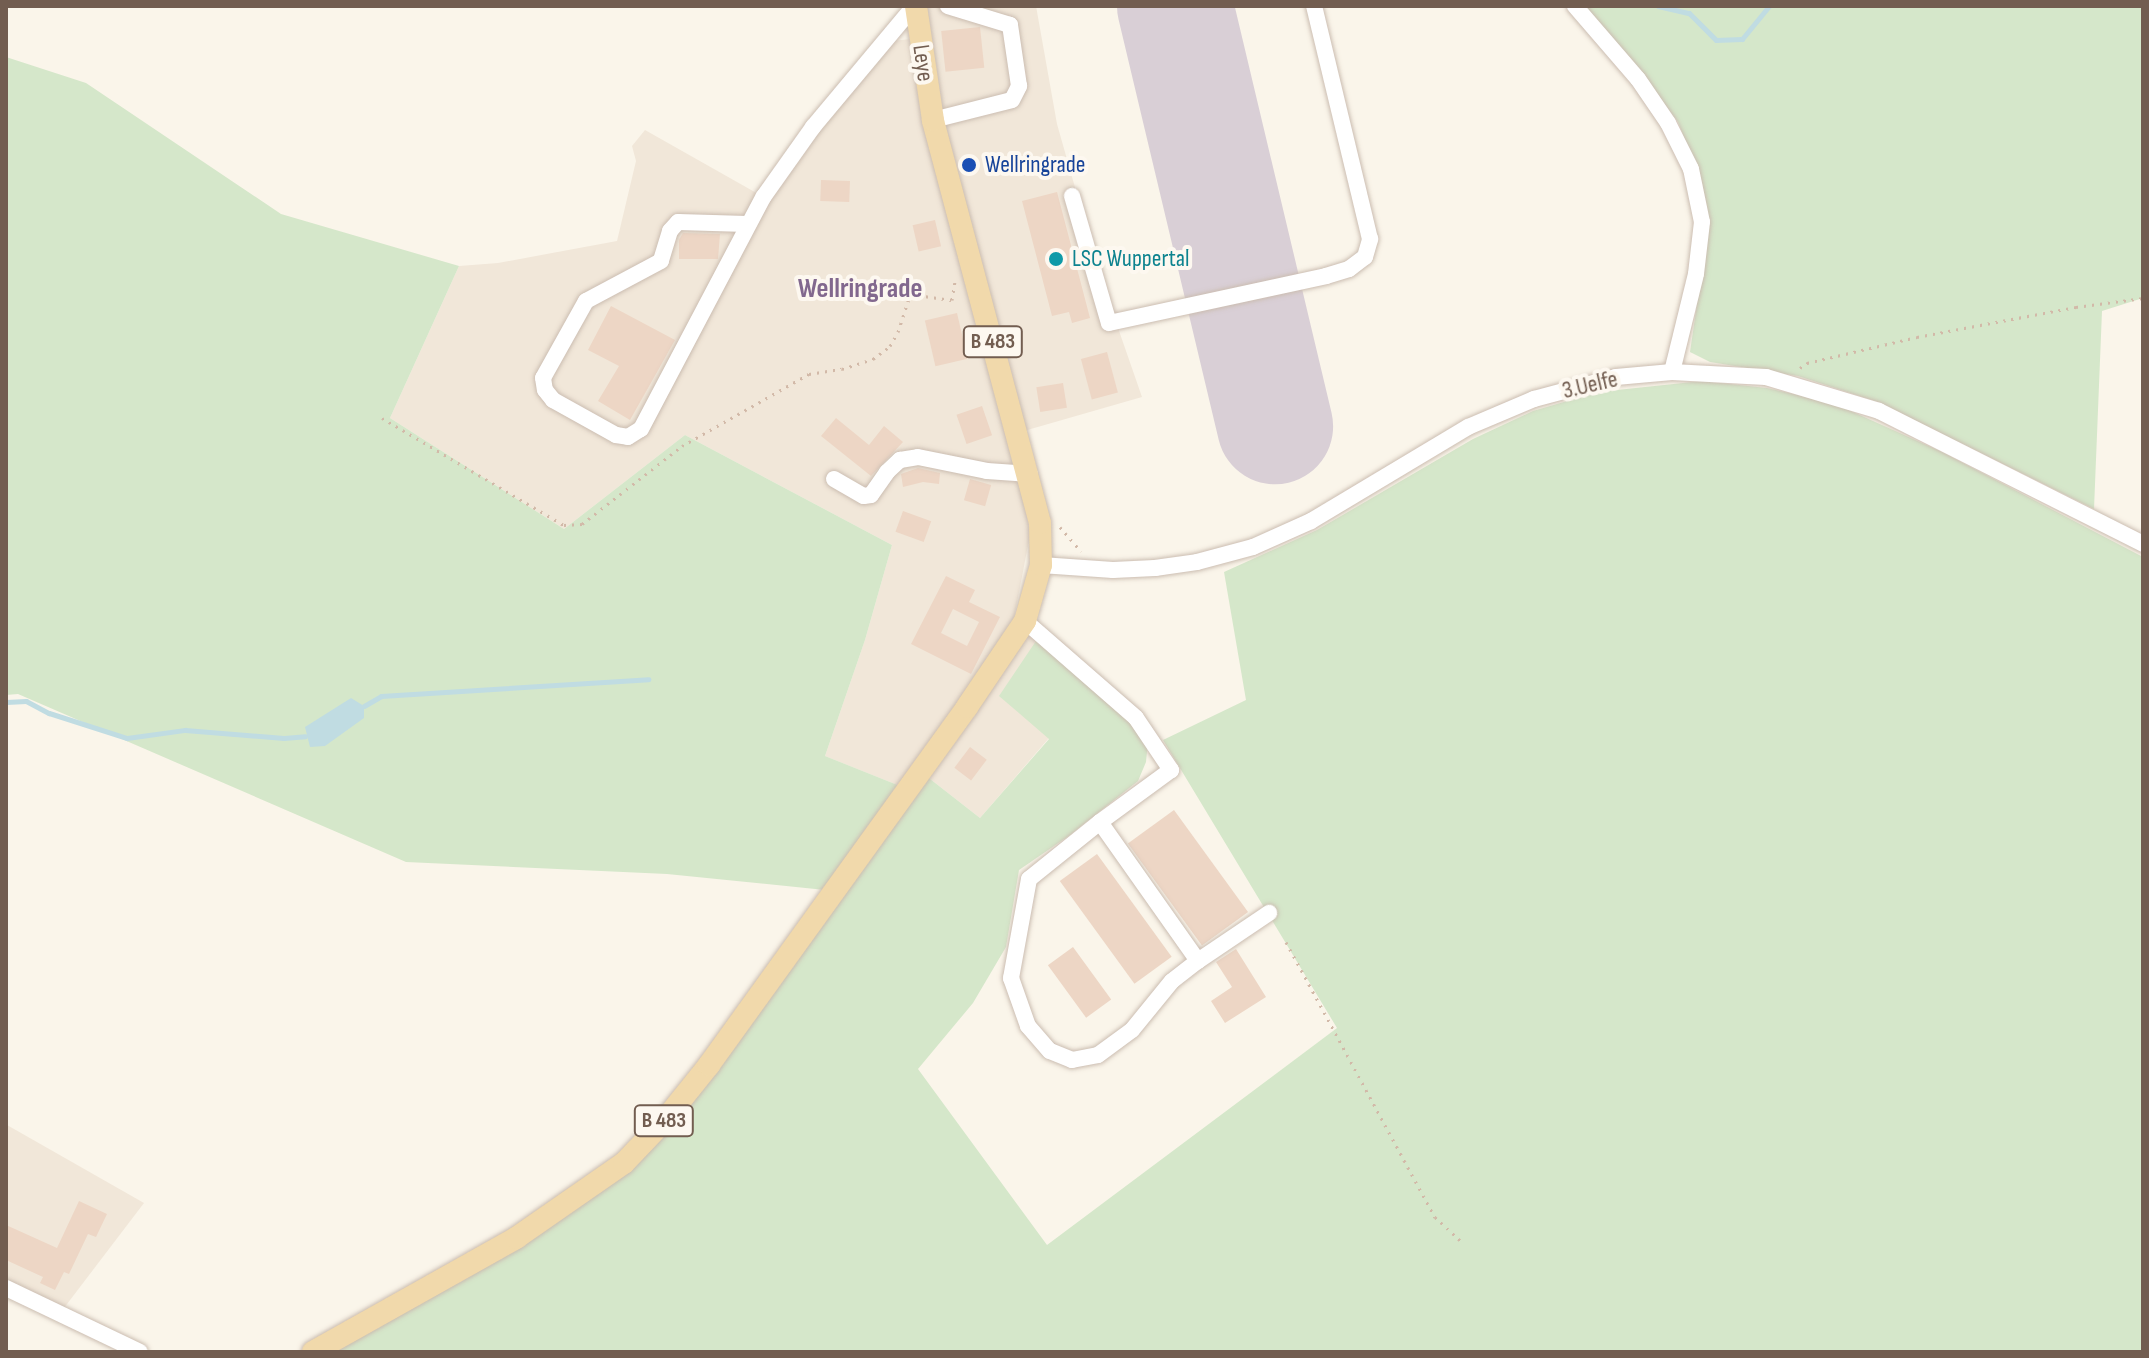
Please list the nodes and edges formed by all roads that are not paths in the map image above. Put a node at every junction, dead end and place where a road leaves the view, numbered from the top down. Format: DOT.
graph roads {
  1 [pos="915,6"];
  2 [pos="948,6"];
  3 [pos="1314,6"];
  4 [pos="1575,6"];
  5 [pos="933,120"];
  6 [pos="1072,196"];
  7 [pos="747,224"];
  8 [pos="1672,372"];
  9 [pos="1030,474"];
  10 [pos="834,479"];
  11 [pos="2143,544"];
  12 [pos="1041,565"];
  13 [pos="1025,621"];
  14 [pos="1100,822"];
  15 [pos="1269,913"];
  16 [pos="1198,961"];
  17 [pos="6,1288"];
  18 [pos="140,1352"];
  19 [pos="313,1352"];
  1 -- 5 [label="main road, Leye / B 483"];
  1 -- 7 [label="street"];
  2 -- 5 [label="street"];
  3 -- 6 [label="street"];
  4 -- 8 [label="street"];
  5 -- 9 [label="main road, B 483"];
  7 -- 7 [label="street"];
  8 -- 11 [label="street, 3.Uelfe"];
  8 -- 12 [label="street, 3.Uelfe"];
  9 -- 10 [label="street"];
  9 -- 12 [label="main road, B 483"];
  12 -- 13 [label="main road, B 483"];
  13 -- 14 [label="street"];
  13 -- 19 [label="main road, B 483"];
  14 -- 16 [label="street"];
  14 -- 16 [label="street"];
  15 -- 16 [label="street"];
  17 -- 18 [label="street"];
}
